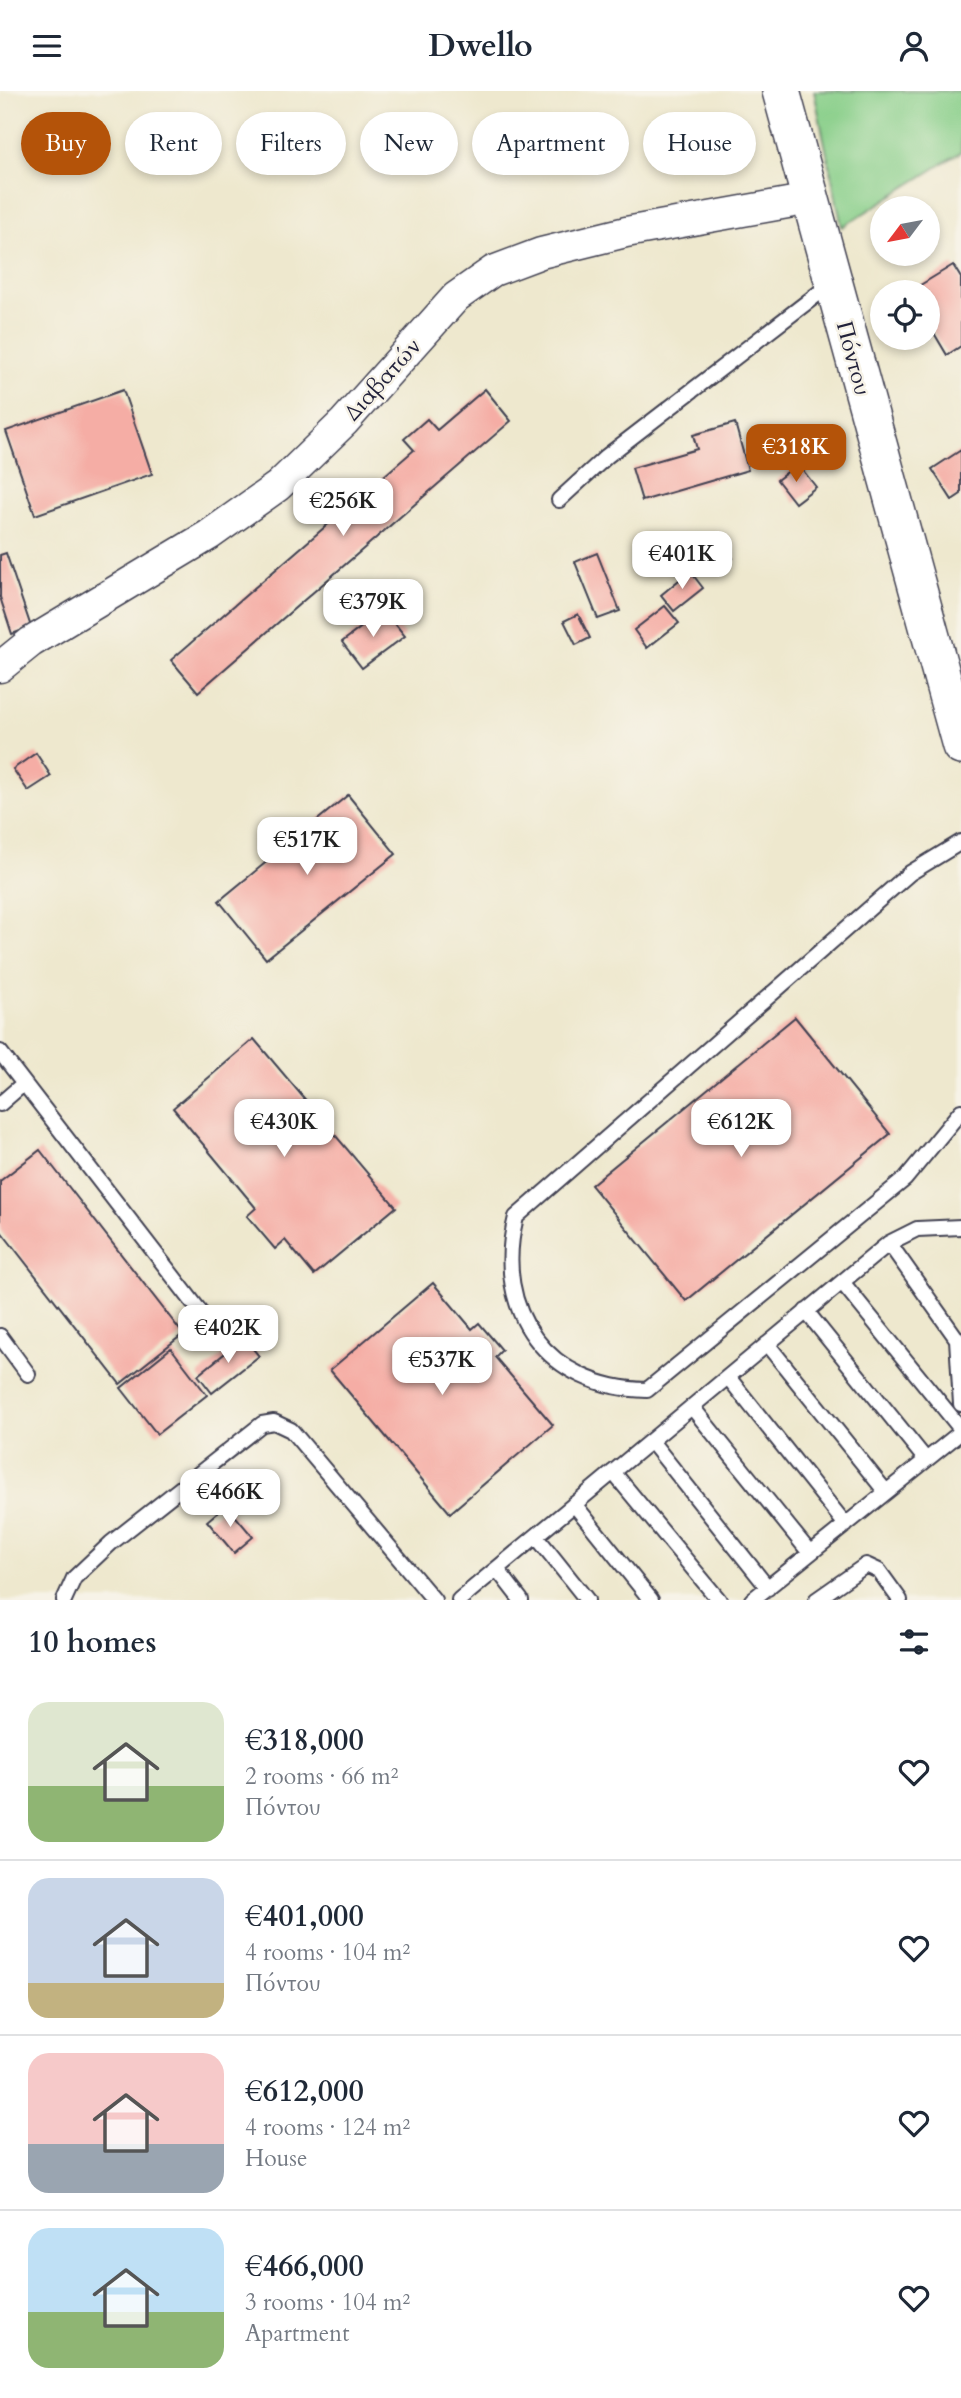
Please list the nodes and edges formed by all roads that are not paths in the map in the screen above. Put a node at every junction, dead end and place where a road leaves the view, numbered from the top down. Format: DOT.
graph roads {
  1 [pos="781,91"];
  2 [pos="810,199"];
  3 [pos="834,283"];
  4 [pos="559,501"];
  5 [pos="0,667"];
  6 [pos="961,746"];
  7 [pos="961,842"];
  8 [pos="0,1052"];
  9 [pos="23,1084"];
  10 [pos="0,1104"];
  11 [pos="961,1111"];
  12 [pos="961,1227"];
  13 [pos="889,1243"];
  14 [pos="842,1282"];
  15 [pos="200,1310"];
  16 [pos="806,1311"];
  17 [pos="0,1336"];
  18 [pos="767,1344"];
  19 [pos="28,1374"];
  20 [pos="728,1377"];
  21 [pos="961,1404"];
  22 [pos="692,1407"];
  23 [pos="961,1431"];
  24 [pos="651,1440"];
  25 [pos="926,1460"];
  26 [pos="613,1472"];
  27 [pos="886,1492"];
  28 [pos="574,1504"];
  29 [pos="846,1525"];
  30 [pos="536,1536"];
  31 [pos="810,1553"];
  32 [pos="497,1569"];
  33 [pos="768,1587"];
  34 [pos="64,1600"];
  35 [pos="434,1600"];
  36 [pos="459,1600"];
  37 [pos="521,1600"];
  38 [pos="587,1600"];
  39 [pos="652,1600"];
  40 [pos="719,1600"];
  41 [pos="752,1600"];
  42 [pos="816,1600"];
  43 [pos="900,1600"];
  1 -- 2 [label="street, Πόντου"];
  2 -- 3 [label="street, Πόντου"];
  2 -- 5 [label="street, Διαβατών"];
  3 -- 4 [label="lane"];
  3 -- 6 [label="street, Πόντου"];
  7 -- 11 [label="lane"];
  8 -- 9 [label="lane"];
  9 -- 10 [label="lane"];
  9 -- 15 [label="lane"];
  12 -- 13 [label="lane"];
  13 -- 14 [label="lane"];
  13 -- 21 [label="lane"];
  14 -- 16 [label="lane"];
  14 -- 23 [label="lane"];
  16 -- 18 [label="lane"];
  16 -- 25 [label="lane"];
  17 -- 19 [label="lane"];
  18 -- 20 [label="lane"];
  18 -- 27 [label="lane"];
  20 -- 22 [label="lane"];
  20 -- 29 [label="lane"];
  22 -- 24 [label="lane"];
  22 -- 31 [label="lane"];
  23 -- 25 [label="lane"];
  24 -- 26 [label="lane"];
  24 -- 33 [label="lane"];
  25 -- 27 [label="lane"];
  26 -- 28 [label="lane"];
  26 -- 40 [label="lane"];
  27 -- 29 [label="lane"];
  28 -- 30 [label="lane"];
  28 -- 39 [label="lane"];
  29 -- 31 [label="lane"];
  30 -- 32 [label="lane"];
  30 -- 38 [label="lane"];
  31 -- 33 [label="lane"];
  32 -- 36 [label="lane"];
  32 -- 37 [label="lane"];
  33 -- 41 [label="lane"];
  34 -- 35 [label="lane"];
  42 -- 43 [label="lane"];
}
